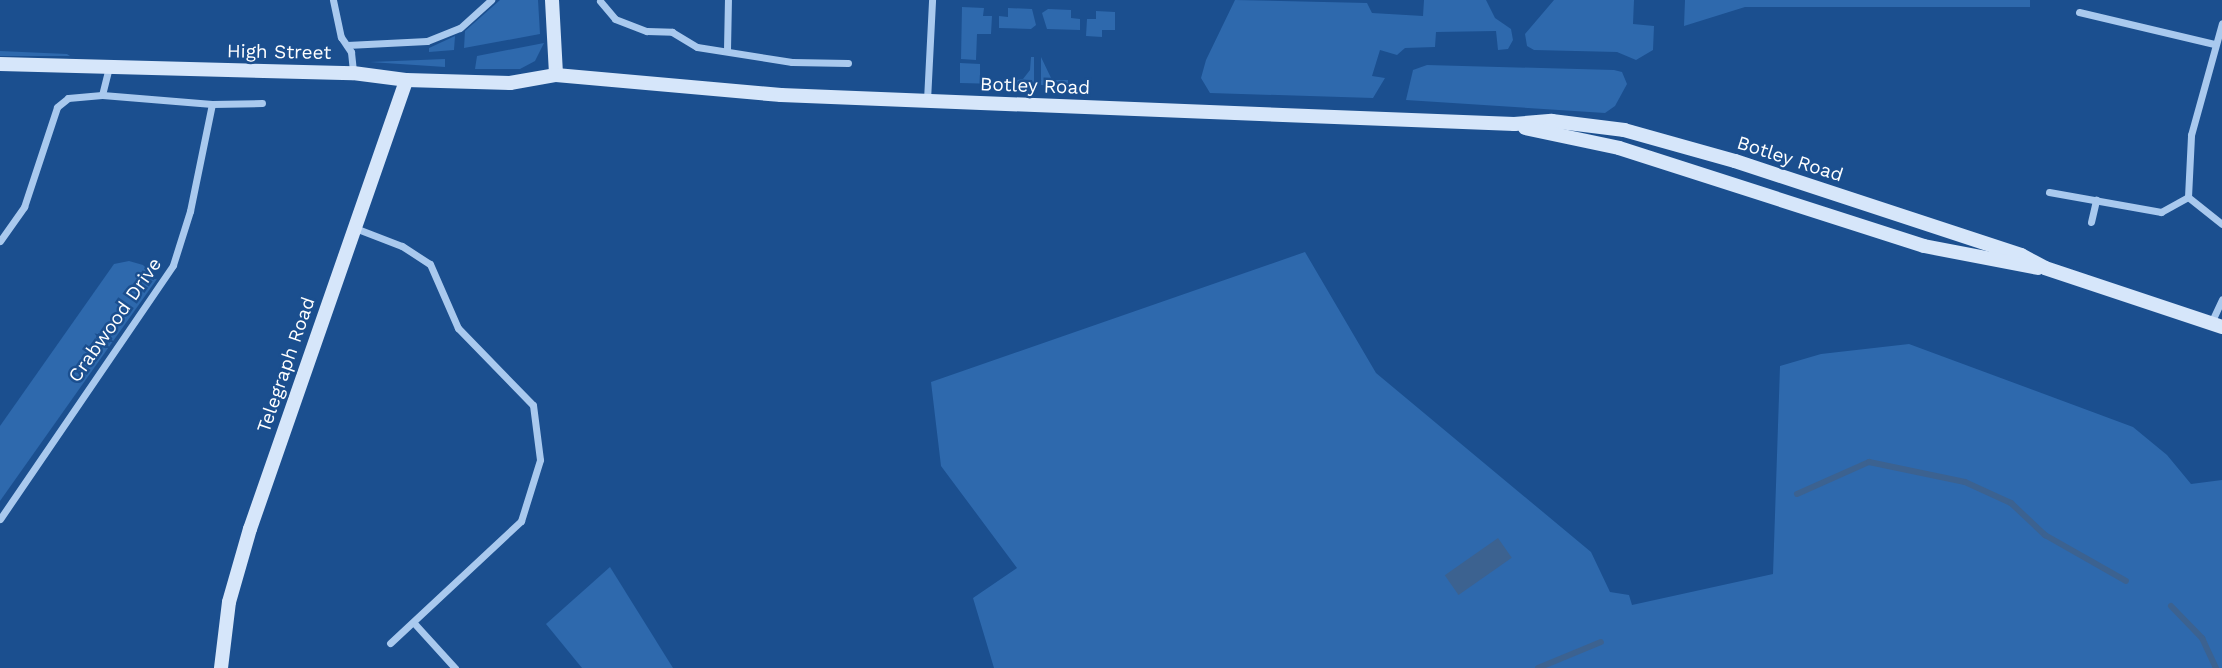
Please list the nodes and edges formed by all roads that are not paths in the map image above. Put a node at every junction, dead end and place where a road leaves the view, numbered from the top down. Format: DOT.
graph roads {
  1 [pos="333,0"];
  2 [pos="491,0"];
  3 [pos="552,0"];
  4 [pos="728,0"];
  5 [pos="932,0"];
  6 [pos="600,1"];
  7 [pos="2079,12"];
  8 [pos="2222,23"];
  9 [pos="2214,44"];
  10 [pos="347,45"];
  11 [pos="727,50"];
  12 [pos="848,63"];
  13 [pos="0,64"];
  14 [pos="109,67"];
  15 [pos="353,73"];
  16 [pos="556,75"];
  17 [pos="406,80"];
  18 [pos="102,95"];
  19 [pos="927,101"];
  20 [pos="212,103"];
  21 [pos="261,103"];
  22 [pos="1514,124"];
  23 [pos="2049,192"];
  24 [pos="2188,197"];
  25 [pos="2096,200"];
  26 [pos="2091,222"];
  27 [pos="2222,224"];
  28 [pos="355,228"];
  29 [pos="0,241"];
  30 [pos="2045,268"];
  31 [pos="2222,299"];
  32 [pos="2216,325"];
  33 [pos="0,519"];
  34 [pos="414,623"];
  35 [pos="390,643"];
  36 [pos="221,668"];
  37 [pos="455,668"];
  1 -- 10 [label="street"];
  2 -- 10 [label="street"];
  3 -- 16 [label="main road"];
  4 -- 11 [label="street"];
  5 -- 19 [label="street"];
  6 -- 11 [label="street"];
  7 -- 9 [label="street"];
  8 -- 9 [label="street"];
  9 -- 24 [label="street"];
  10 -- 15 [label="street"];
  11 -- 12 [label="street"];
  13 -- 14 [label="main road, High Street"];
  14 -- 15 [label="main road, High Street"];
  14 -- 18 [label="street"];
  15 -- 17 [label="main road, High Street"];
  16 -- 17 [label="main road, High Street"];
  16 -- 19 [label="main road, Botley Road"];
  17 -- 28 [label="main road, Telegraph Road"];
  18 -- 20 [label="street"];
  18 -- 29 [label="street"];
  19 -- 22 [label="main road, Botley Road"];
  20 -- 21 [label="street"];
  20 -- 33 [label="street, Crabwood Drive"];
  22 -- 30 [label="main road, Botley Road"];
  22 -- 30 [label="main road, Botley Road"];
  23 -- 25 [label="street"];
  24 -- 25 [label="street"];
  24 -- 27 [label="street"];
  25 -- 26 [label="street"];
  28 -- 34 [label="street"];
  28 -- 36 [label="main road, Telegraph Road"];
  30 -- 32 [label="main road, Botley Road"];
  31 -- 32 [label="street"];
  34 -- 35 [label="street"];
  34 -- 37 [label="street"];
}
